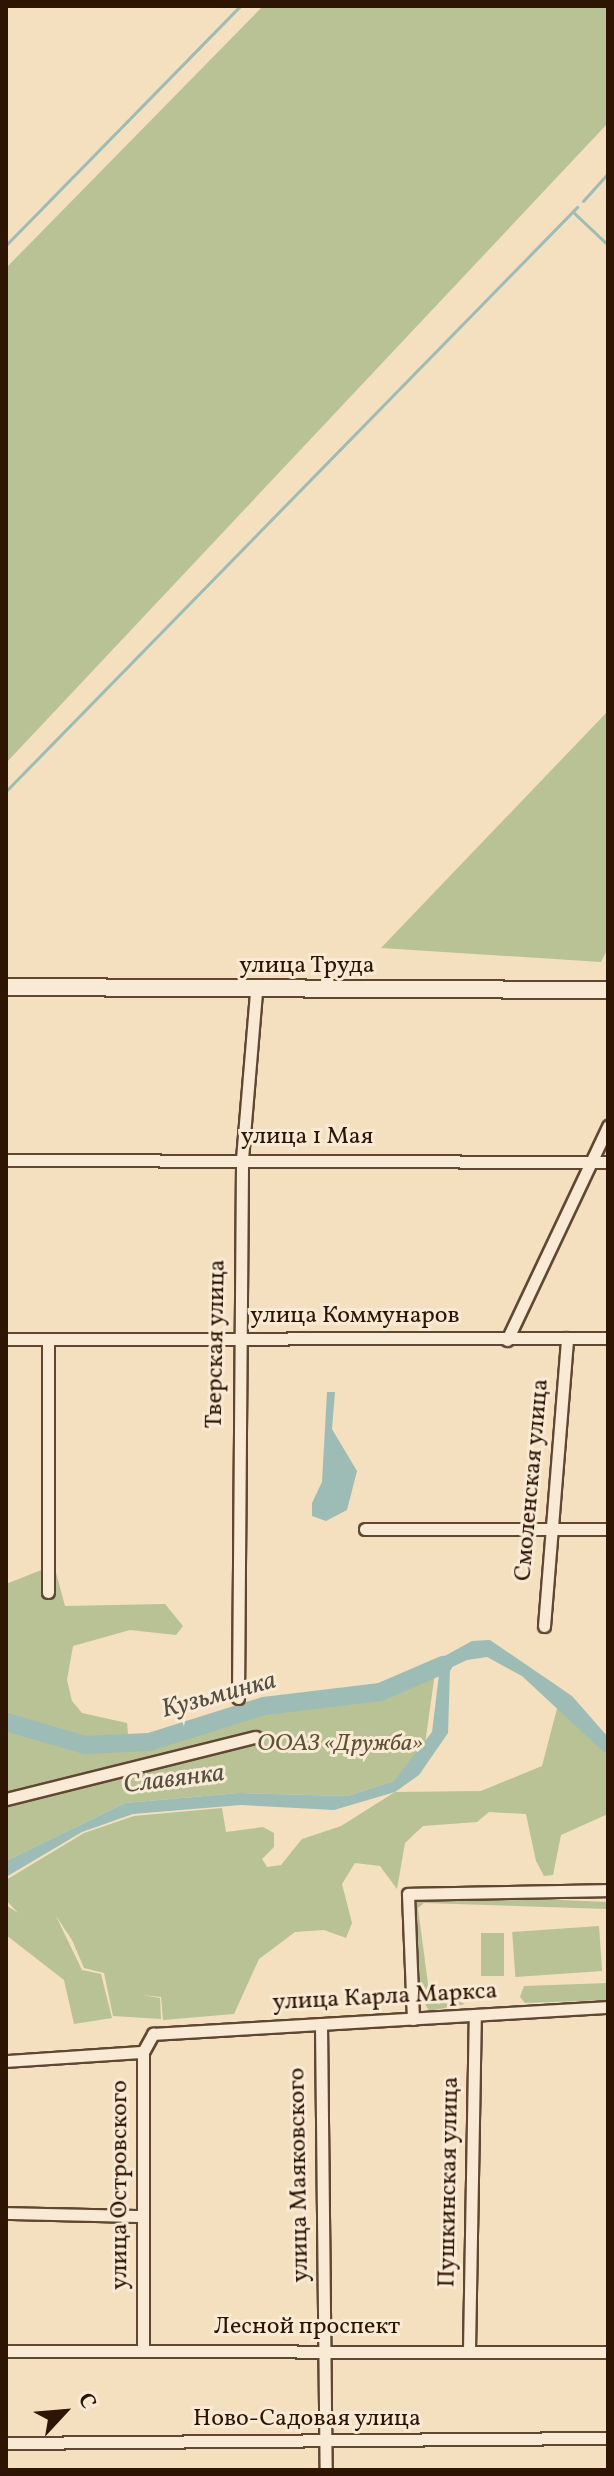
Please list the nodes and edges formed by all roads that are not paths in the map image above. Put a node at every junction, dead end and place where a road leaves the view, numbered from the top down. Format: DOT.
graph roads {
  1 [pos="6,987"];
  2 [pos="608,990"];
  3 [pos="256,991"];
  4 [pos="608,1126"];
  5 [pos="242,1159"];
  6 [pos="6,1160"];
  7 [pos="594,1162"];
  8 [pos="608,1162"];
  9 [pos="238,1338"];
  10 [pos="567,1338"];
  11 [pos="608,1338"];
  12 [pos="6,1339"];
  13 [pos="48,1339"];
  14 [pos="507,1340"];
  15 [pos="365,1529"];
  16 [pos="608,1529"];
  17 [pos="551,1530"];
  18 [pos="48,1592"];
  19 [pos="544,1626"];
  20 [pos="238,1698"];
  21 [pos="255,1737"];
  22 [pos="6,1799"];
  23 [pos="608,1890"];
  24 [pos="608,2007"];
  25 [pos="475,2015"];
  26 [pos="413,2019"];
  27 [pos="321,2024"];
  28 [pos="164,2033"];
  29 [pos="143,2052"];
  30 [pos="6,2061"];
  31 [pos="6,2213"];
  32 [pos="142,2216"];
  33 [pos="143,2350"];
  34 [pos="469,2350"];
  35 [pos="6,2351"];
  36 [pos="324,2351"];
  37 [pos="608,2352"];
  38 [pos="608,2438"];
  39 [pos="325,2442"];
  40 [pos="6,2443"];
  41 [pos="326,2470"];
  1 -- 3 [label="street, улица Труда"];
  2 -- 3 [label="street, улица Труда"];
  3 -- 5 [label="street, Тверская улица"];
  4 -- 7 [label="street"];
  5 -- 6 [label="street, улица 1 Мая"];
  5 -- 7 [label="street, улица 1 Мая"];
  5 -- 9 [label="street, Тверская улица"];
  7 -- 8 [label="street, улица 1 Мая"];
  7 -- 14 [label="street"];
  9 -- 13 [label="street, улица Коммунаров"];
  9 -- 14 [label="street, улица Коммунаров"];
  9 -- 20 [label="street, Тверская улица"];
  10 -- 11 [label="street, улица Коммунаров"];
  10 -- 14 [label="street, улица Коммунаров"];
  10 -- 17 [label="street, Смоленская улица"];
  12 -- 13 [label="street, улица Коммунаров"];
  13 -- 18 [label="street"];
  15 -- 17 [label="street"];
  16 -- 17 [label="street"];
  17 -- 19 [label="street, Смоленская улица"];
  21 -- 22 [label="street"];
  23 -- 26 [label="street"];
  24 -- 25 [label="street, улица Карла Маркса"];
  25 -- 26 [label="street, улица Карла Маркса"];
  25 -- 34 [label="street, Пушкинская улица"];
  26 -- 27 [label="street, улица Карла Маркса"];
  27 -- 28 [label="street, улица Карла Маркса"];
  27 -- 36 [label="street, улица Маяковского"];
  28 -- 29 [label="street, улица Островского"];
  29 -- 30 [label="street"];
  29 -- 32 [label="street, улица Островского"];
  31 -- 32 [label="street"];
  32 -- 33 [label="street, улица Островского"];
  33 -- 35 [label="street, Лесной проспект"];
  33 -- 36 [label="street, Лесной проспект"];
  34 -- 36 [label="street, Лесной проспект"];
  34 -- 37 [label="street, Лесной проспект"];
  36 -- 39 [label="street, улица Маяковского"];
  38 -- 39 [label="street, Ново-Садовая улица"];
  39 -- 40 [label="street, Ново-Садовая улица"];
  39 -- 41 [label="street, улица Маяковского"];
}
